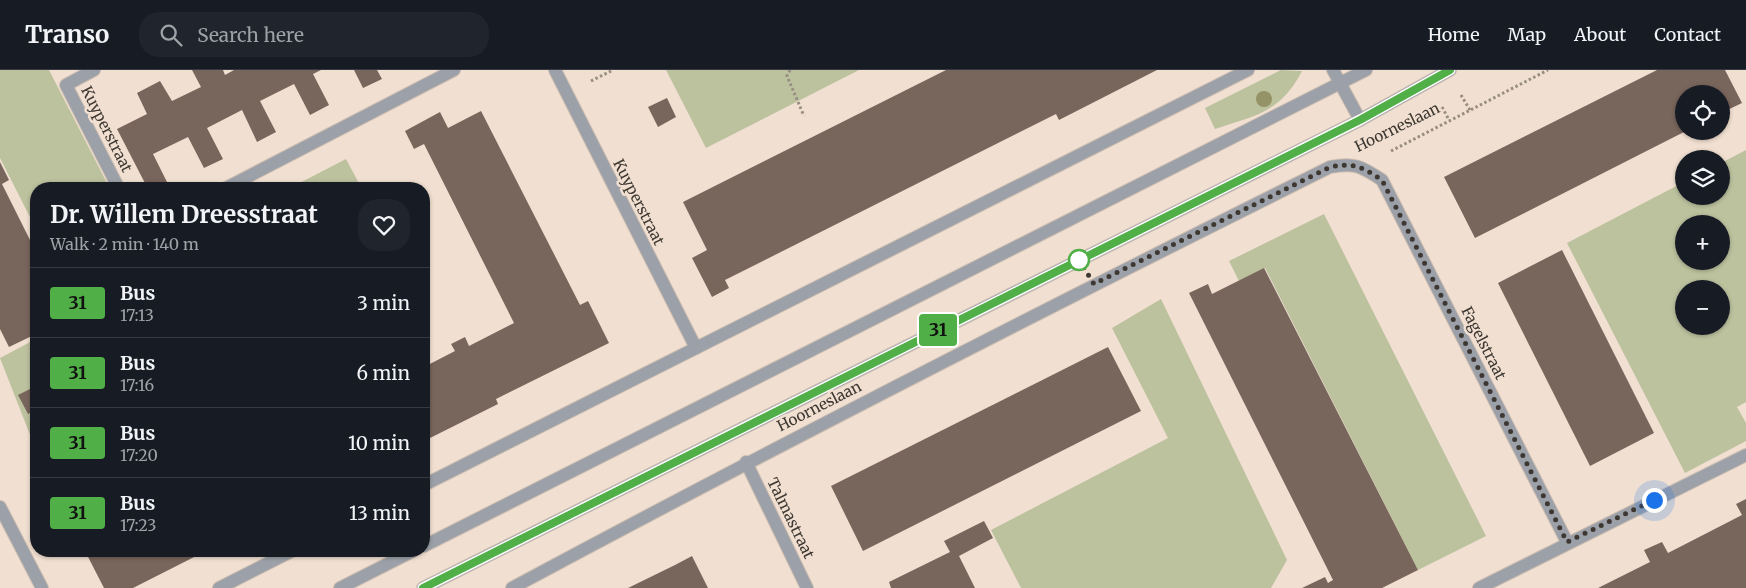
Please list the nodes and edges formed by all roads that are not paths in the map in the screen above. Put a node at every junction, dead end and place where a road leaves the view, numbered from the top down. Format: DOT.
graph roads {
  1 [pos="94,70"];
  2 [pos="454,70"];
  3 [pos="555,70"];
  4 [pos="1248,70"];
  5 [pos="1333,70"];
  6 [pos="1366,70"];
  7 [pos="1450,70"];
  8 [pos="1341,84"];
  9 [pos="1360,120"];
  10 [pos="1362,167"];
  11 [pos="115,182"];
  12 [pos="238,182"];
  13 [pos="696,348"];
  14 [pos="1746,454"];
  15 [pos="746,462"];
  16 [pos="430,482"];
  17 [pos="0,507"];
  18 [pos="1567,542"];
  19 [pos="430,543"];
  20 [pos="280,557"];
  21 [pos="401,557"];
  22 [pos="42,588"];
  23 [pos="220,588"];
  24 [pos="340,588"];
  25 [pos="423,588"];
  26 [pos="512,588"];
  27 [pos="807,588"];
  28 [pos="1479,588"];
  1 -- 11 [label="street, Kuyperstraat"];
  2 -- 12 [label="street"];
  3 -- 13 [label="street, Kuyperstraat"];
  4 -- 13 [label="street"];
  5 -- 8 [label="street"];
  6 -- 8 [label="street"];
  7 -- 9 [label="street, Hoorneslaan"];
  8 -- 9 [label="street"];
  8 -- 19 [label="street"];
  9 -- 25 [label="street, Hoorneslaan"];
  10 -- 15 [label="street, Hoorneslaan"];
  10 -- 18 [label="street, Fagelstraat"];
  13 -- 16 [label="street"];
  14 -- 18 [label="street"];
  15 -- 26 [label="street, Hoorneslaan"];
  15 -- 27 [label="street, Talmastraat"];
  17 -- 22 [label="street"];
  18 -- 28 [label="street"];
  20 -- 23 [label="street"];
  21 -- 24 [label="street"];
}
